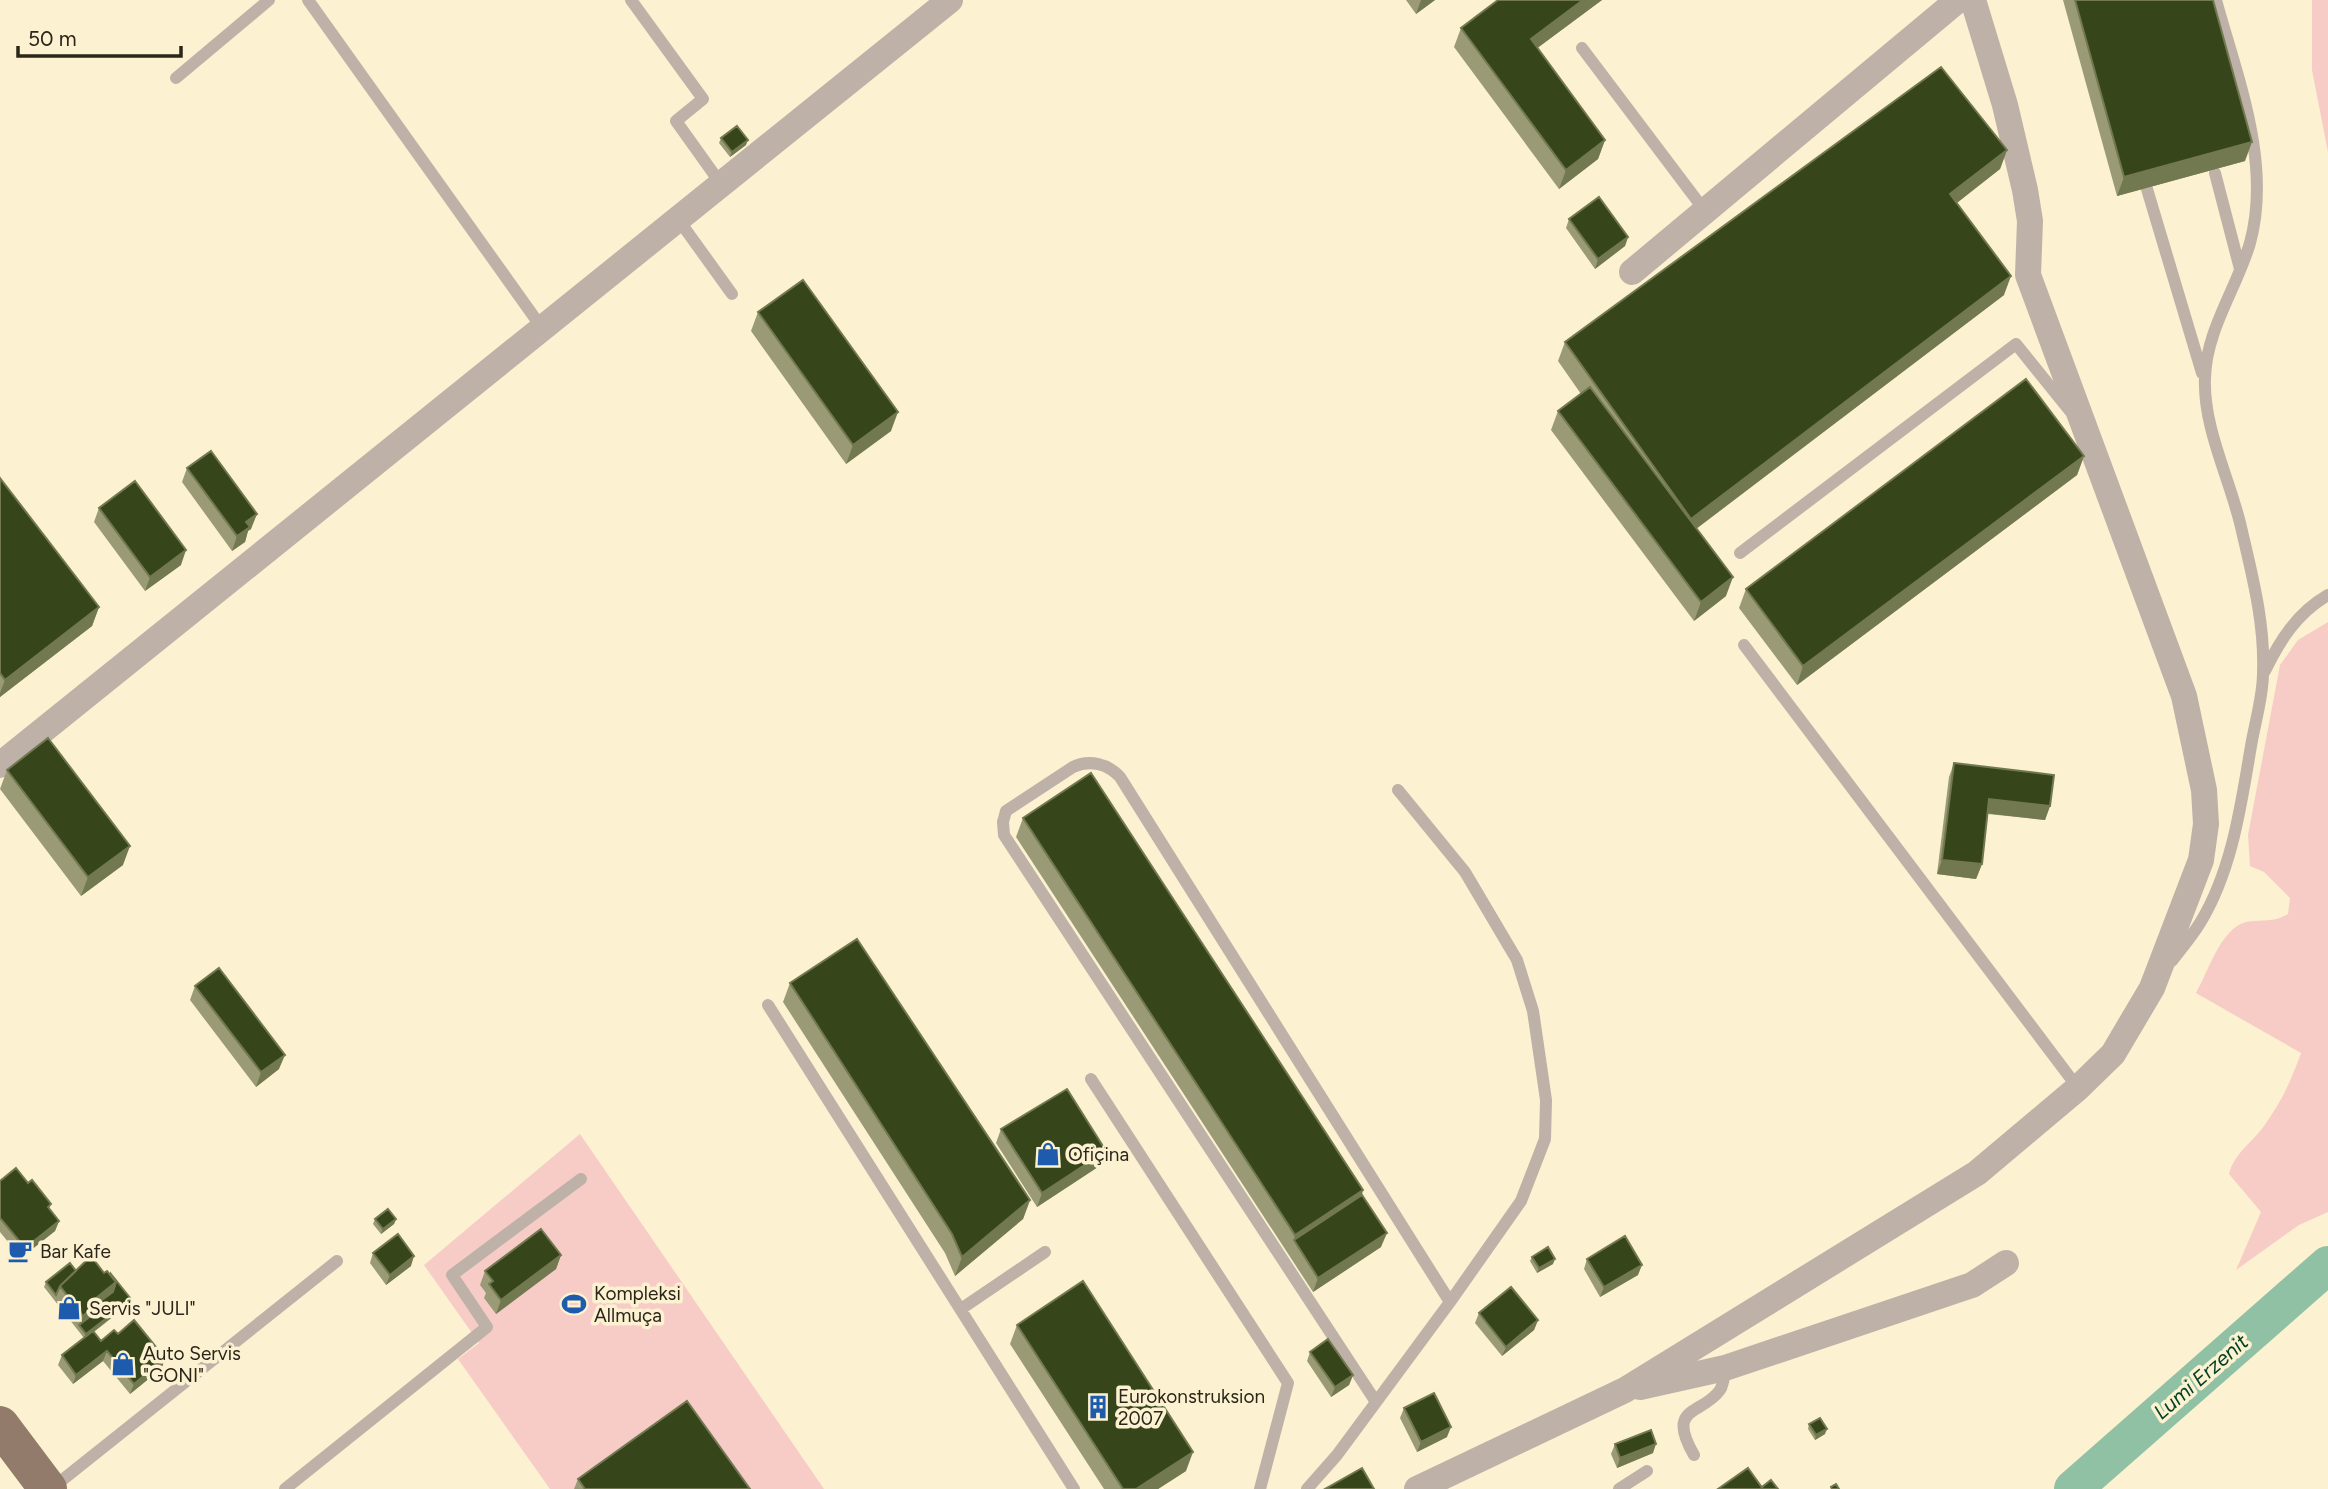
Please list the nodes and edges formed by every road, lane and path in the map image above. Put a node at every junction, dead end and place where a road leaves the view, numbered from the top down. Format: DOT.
graph roads {
  1 [pos="269,0"];
  2 [pos="307,0"];
  3 [pos="631,0"];
  4 [pos="950,0"];
  5 [pos="1958,0"];
  6 [pos="1973,0"];
  7 [pos="2216,0"];
  8 [pos="1582,48"];
  9 [pos="176,78"];
  10 [pos="2214,173"];
  11 [pos="721,184"];
  12 [pos="2147,189"];
  13 [pos="1705,211"];
  14 [pos="678,219"];
  15 [pos="2240,269"];
  16 [pos="1632,272"];
  17 [pos="732,294"];
  18 [pos="542,328"];
  19 [pos="2204,380"];
  20 [pos="2088,433"];
  21 [pos="1741,553"];
  22 [pos="2328,595"];
  23 [pos="1744,645"];
  24 [pos="2263,675"];
  25 [pos="0,765"];
  26 [pos="1398,790"];
  27 [pos="2152,988"];
  28 [pos="768,1005"];
  29 [pos="1091,1079"];
  30 [pos="2078,1088"];
  31 [pos="580,1179"];
  32 [pos="1045,1252"];
  33 [pos="337,1261"];
  34 [pos="2006,1263"];
  35 [pos="1450,1302"];
  36 [pos="961,1309"];
  37 [pos="1725,1368"];
  38 [pos="1625,1390"];
  39 [pos="1376,1402"];
  40 [pos="0,1425"];
  41 [pos="1694,1455"];
  42 [pos="1647,1471"];
  43 [pos="49,1489"];
  44 [pos="285,1489"];
  45 [pos="1074,1489"];
  46 [pos="1260,1489"];
  47 [pos="1307,1489"];
  48 [pos="1417,1489"];
  49 [pos="1619,1489"];
  1 -- 9 [label="lane"];
  2 -- 18 [label="lane"];
  3 -- 11 [label="lane"];
  4 -- 11 [label="street"];
  5 -- 13 [label="street"];
  6 -- 20 [label="street"];
  7 -- 15 [label="lane"];
  8 -- 13 [label="lane"];
  10 -- 15 [label="lane"];
  11 -- 14 [label="street"];
  12 -- 19 [label="lane"];
  13 -- 16 [label="street"];
  14 -- 17 [label="lane"];
  14 -- 18 [label="street"];
  15 -- 19 [label="lane"];
  18 -- 25 [label="street"];
  19 -- 24 [label="lane"];
  20 -- 21 [label="lane"];
  20 -- 27 [label="street"];
  22 -- 24 [label="lane"];
  23 -- 30 [label="lane"];
  24 -- 27 [label="lane"];
  26 -- 35 [label="lane"];
  27 -- 30 [label="street"];
  28 -- 36 [label="lane"];
  29 -- 46 [label="lane"];
  30 -- 38 [label="street"];
  31 -- 44 [label="lane"];
  32 -- 36 [label="lane"];
  33 -- 43 [label="lane"];
  34 -- 37 [label="street"];
  35 -- 39 [label="lane"];
  35 -- 39 [label="lane"];
  36 -- 45 [label="lane"];
  37 -- 38 [label="street"];
  37 -- 41 [label="lane"];
  38 -- 48 [label="street"];
  39 -- 47 [label="lane"];
  40 -- 43 [label="main road"];
  42 -- 49 [label="lane"];
}
